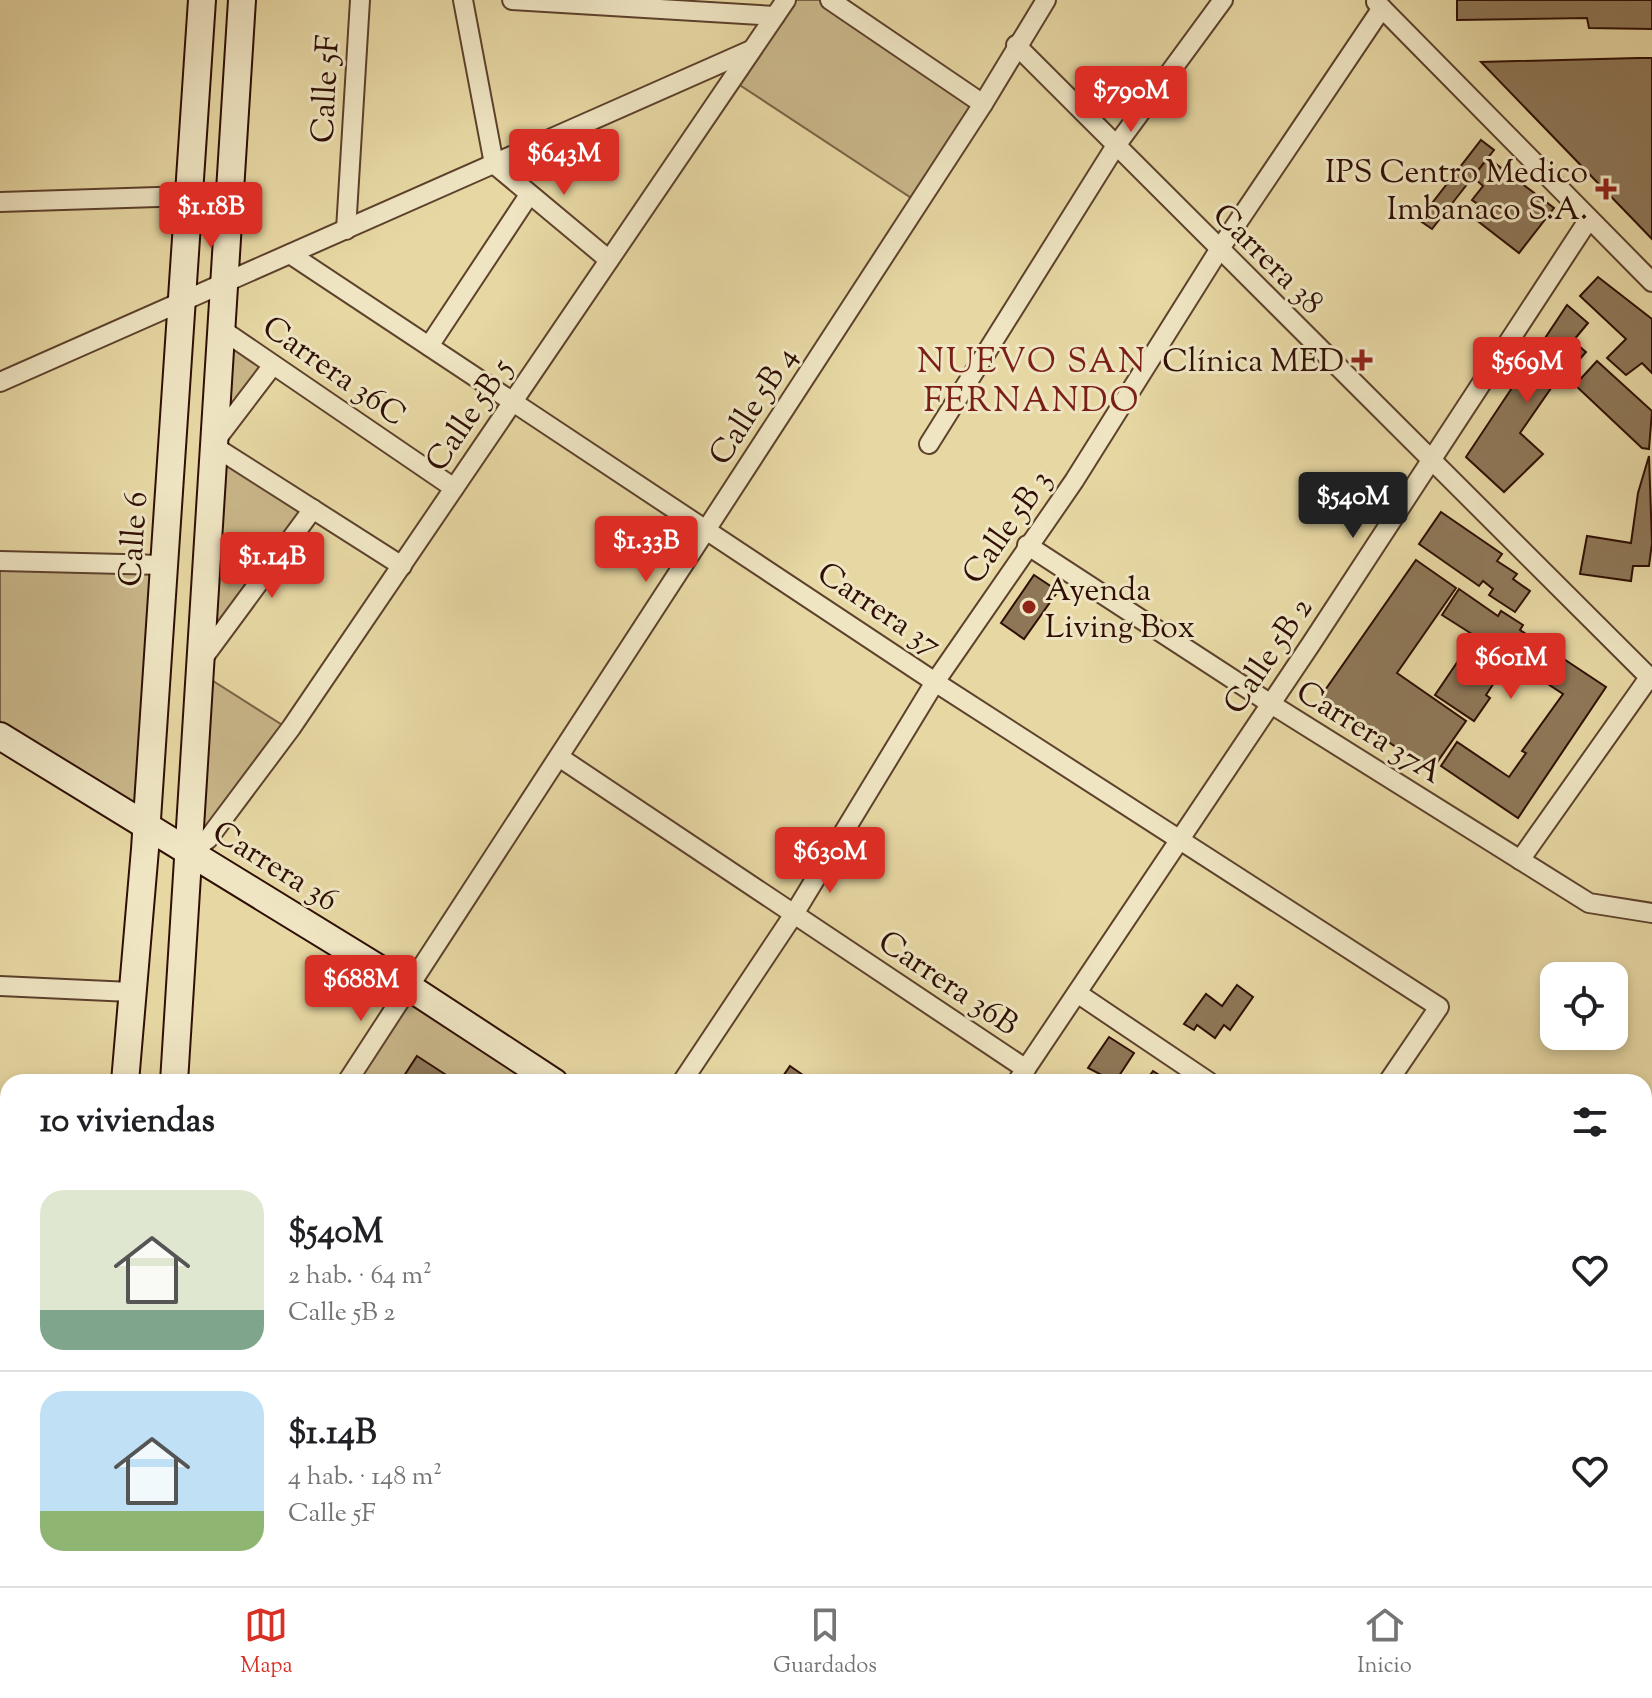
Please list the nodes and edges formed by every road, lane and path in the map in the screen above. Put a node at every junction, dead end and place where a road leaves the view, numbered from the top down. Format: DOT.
graph roads {
  1 [pos="202,0"];
  2 [pos="242,0"];
  3 [pos="360,0"];
  4 [pos="463,0"];
  5 [pos="512,0"];
  6 [pos="786,0"];
  7 [pos="830,0"];
  8 [pos="1046,0"];
  9 [pos="1223,0"];
  10 [pos="1378,4"];
  11 [pos="775,16"];
  12 [pos="1016,45"];
  13 [pos="754,49"];
  14 [pos="983,104"];
  15 [pos="1115,147"];
  16 [pos="494,164"];
  17 [pos="529,195"];
  18 [pos="189,196"];
  19 [pos="0,202"];
  20 [pos="1589,219"];
  21 [pos="346,230"];
  22 [pos="1219,250"];
  23 [pos="290,254"];
  24 [pos="609,260"];
  25 [pos="1652,282"];
  26 [pos="224,284"];
  27 [pos="183,302"];
  28 [pos="221,329"];
  29 [pos="429,346"];
  30 [pos="273,365"];
  31 [pos="0,382"];
  32 [pos="513,401"];
  33 [pos="929,444"];
  34 [pos="212,445"];
  35 [pos="1429,459"];
  36 [pos="454,488"];
  37 [pos="313,509"];
  38 [pos="708,528"];
  39 [pos="1027,545"];
  40 [pos="0,561"];
  41 [pos="164,565"];
  42 [pos="402,566"];
  43 [pos="197,665"];
  44 [pos="1650,680"];
  45 [pos="935,682"];
  46 [pos="1271,704"];
  47 [pos="0,736"];
  48 [pos="559,757"];
  49 [pos="147,825"];
  50 [pos="1179,839"];
  51 [pos="190,852"];
  52 [pos="1520,860"];
  53 [pos="1652,913"];
  54 [pos="794,914"];
  55 [pos="0,986"];
  56 [pos="409,987"];
  57 [pos="131,992"];
  58 [pos="1077,993"];
  59 [pos="126,1074"];
  60 [pos="175,1074"];
  61 [pos="352,1074"];
  62 [pos="542,1074"];
  63 [pos="687,1074"];
  64 [pos="1019,1074"];
  65 [pos="1023,1074"];
  66 [pos="1197,1074"];
  67 [pos="1393,1074"];
  1 -- 18 [label="main road, Calle 6"];
  2 -- 26 [label="main road"];
  3 -- 21 [label="street, Calle 5F"];
  4 -- 16 [label="street"];
  5 -- 11 [label="street"];
  6 -- 11 [label="street, Calle 5B 5"];
  7 -- 14 [label="street"];
  8 -- 12 [label="street, Calle 5B 4"];
  9 -- 15 [label="street"];
  10 -- 20 [label="street"];
  10 -- 22 [label="street, Calle 5B 3"];
  11 -- 13 [label="street, Calle 5B 5"];
  12 -- 14 [label="street, Calle 5B 4"];
  12 -- 15 [label="street, Carrera 38"];
  13 -- 16 [label="street"];
  13 -- 24 [label="street, Calle 5B 5"];
  14 -- 38 [label="street, Calle 5B 4"];
  15 -- 22 [label="street, Carrera 38"];
  15 -- 33 [label="street"];
  16 -- 17 [label="street"];
  16 -- 21 [label="street"];
  17 -- 24 [label="street"];
  17 -- 29 [label="street"];
  18 -- 19 [label="street"];
  18 -- 27 [label="main road, Calle 6"];
  20 -- 25 [label="street"];
  20 -- 35 [label="street, Calle 5B 2"];
  21 -- 23 [label="street"];
  22 -- 35 [label="street, Carrera 38"];
  22 -- 39 [label="street, Calle 5B 3"];
  23 -- 26 [label="street"];
  23 -- 29 [label="street, Carrera 37"];
  24 -- 32 [label="street, Calle 5B 5"];
  26 -- 27 [label="street"];
  26 -- 28 [label="main road"];
  27 -- 31 [label="street"];
  27 -- 41 [label="main road, Calle 6"];
  28 -- 30 [label="street, Carrera 36C"];
  28 -- 34 [label="main road"];
  29 -- 32 [label="street, Carrera 37"];
  30 -- 34 [label="street"];
  30 -- 36 [label="street, Carrera 36C"];
  32 -- 36 [label="street, Calle 5B 5"];
  32 -- 38 [label="street, Carrera 37"];
  34 -- 37 [label="street"];
  34 -- 43 [label="main road"];
  35 -- 44 [label="street, Carrera 38"];
  35 -- 46 [label="street, Calle 5B 2"];
  36 -- 42 [label="street, Calle 5B 5"];
  37 -- 42 [label="street"];
  37 -- 43 [label="street"];
  38 -- 45 [label="street, Carrera 37"];
  38 -- 48 [label="street, Calle 5B 4"];
  39 -- 45 [label="street, Calle 5B 3"];
  39 -- 46 [label="street, Carrera 37A"];
  40 -- 41 [label="street"];
  41 -- 49 [label="main road, Calle 6"];
  42 -- 51 [label="street, Calle 5B 5"];
  43 -- 51 [label="main road"];
  44 -- 52 [label="street"];
  45 -- 50 [label="street, Carrera 37"];
  45 -- 54 [label="street, Calle 5B 3"];
  46 -- 50 [label="street, Calle 5B 2"];
  46 -- 52 [label="street, Carrera 37A"];
  47 -- 49 [label="main road, Carrera 36"];
  48 -- 54 [label="street, Carrera 36B"];
  48 -- 56 [label="street, Calle 5B 4"];
  49 -- 51 [label="main road, Carrera 36"];
  49 -- 57 [label="main road, Calle 6"];
  50 -- 58 [label="street, Calle 5B 2"];
  50 -- 67 [label="street, Carrera 37"];
  51 -- 56 [label="main road, Carrera 36"];
  51 -- 60 [label="main road"];
  52 -- 53 [label="street, Carrera 37A"];
  54 -- 63 [label="street, Calle 5B 3"];
  54 -- 64 [label="street, Carrera 36B"];
  55 -- 57 [label="street"];
  56 -- 61 [label="street, Calle 5B 4"];
  56 -- 62 [label="main road, Carrera 36"];
  57 -- 59 [label="main road, Calle 6"];
  58 -- 65 [label="street, Calle 5B 2"];
  58 -- 66 [label="street"];
}
